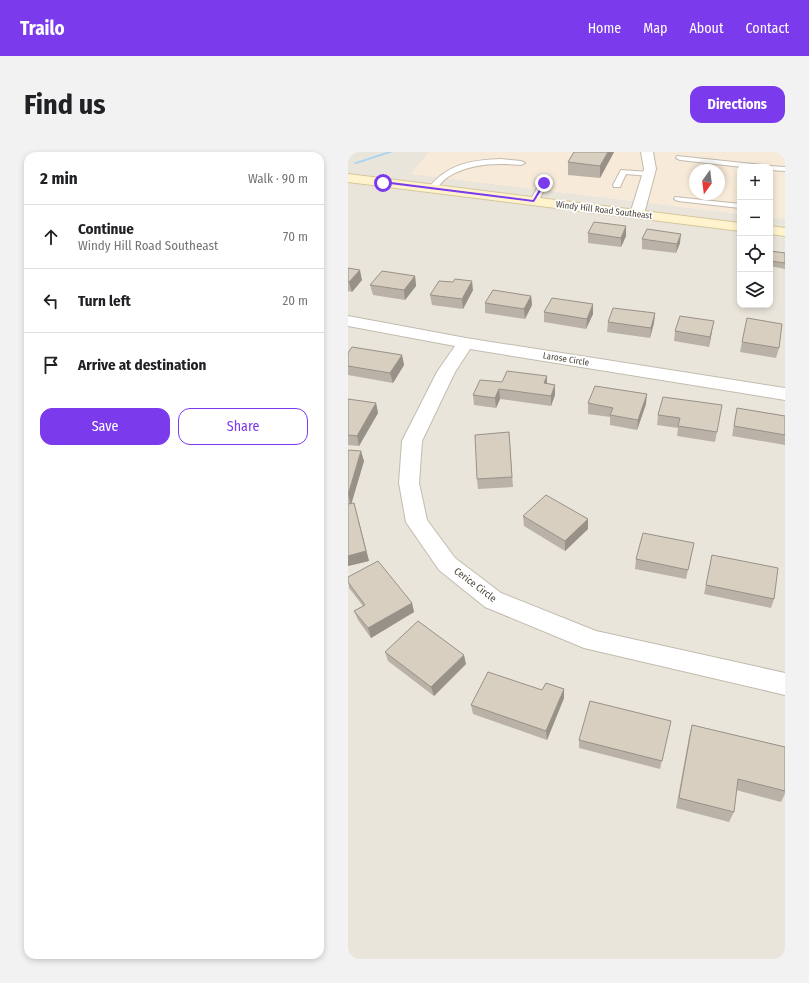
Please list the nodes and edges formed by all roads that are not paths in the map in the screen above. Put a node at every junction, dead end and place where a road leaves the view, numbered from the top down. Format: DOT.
graph roads {
  1 [pos="647,152"];
  2 [pos="680,158"];
  3 [pos="521,163"];
  4 [pos="737,164"];
  5 [pos="773,168"];
  6 [pos="785,169"];
  7 [pos="649,174"];
  8 [pos="348,178"];
  9 [pos="544,183"];
  10 [pos="617,185"];
  11 [pos="432,188"];
  12 [pos="678,198"];
  13 [pos="534,201"];
  14 [pos="737,206"];
  15 [pos="637,214"];
  16 [pos="737,227"];
  17 [pos="773,230"];
  18 [pos="785,232"];
  19 [pos="348,321"];
  20 [pos="466,343"];
  21 [pos="785,394"];
  22 [pos="785,684"];
  1 -- 7 [label="street"];
  2 -- 4 [label="lane"];
  3 -- 11 [label="lane"];
  5 -- 6 [label="lane"];
  7 -- 10 [label="lane"];
  7 -- 15 [label="street"];
  8 -- 11 [label="main road, Windy Hill Road Southeast"];
  9 -- 13 [label="lane"];
  11 -- 13 [label="main road, Windy Hill Road Southeast"];
  12 -- 14 [label="lane"];
  13 -- 15 [label="main road, Windy Hill Road Southeast"];
  15 -- 16 [label="main road, Windy Hill Road Southeast"];
  17 -- 18 [label="main road"];
  19 -- 20 [label="street, Larose Circle"];
  20 -- 21 [label="street, Larose Circle"];
  20 -- 22 [label="street, Cerice Circle"];
}
